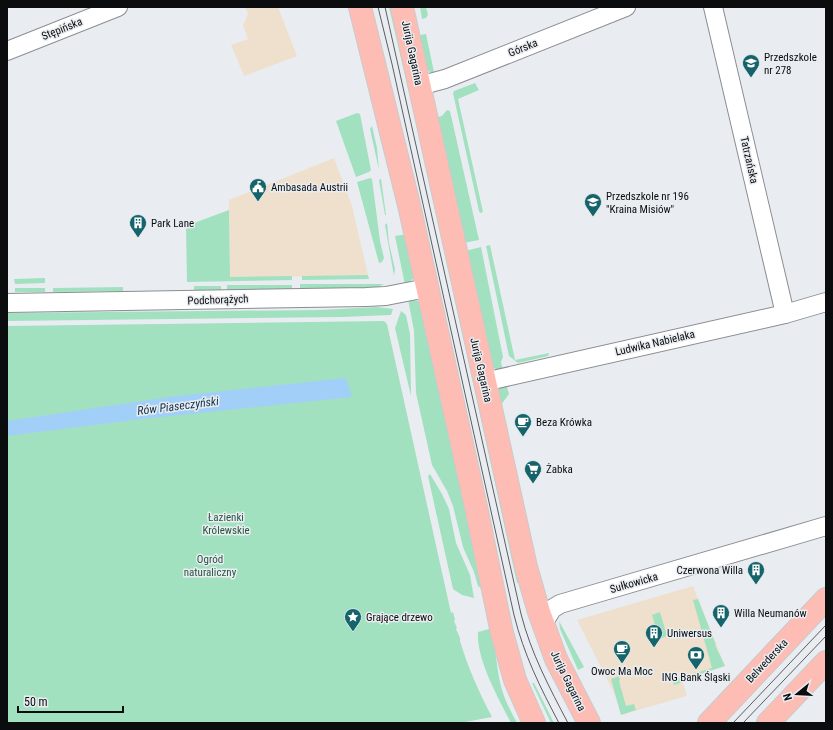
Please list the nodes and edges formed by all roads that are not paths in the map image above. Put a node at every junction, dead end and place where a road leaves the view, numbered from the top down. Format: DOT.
graph roads {
  1 [pos="118,7"];
  2 [pos="360,7"];
  3 [pos="402,7"];
  4 [pos="626,7"];
  5 [pos="713,7"];
  6 [pos="7,51"];
  7 [pos="419,86"];
  8 [pos="428,288"];
  9 [pos="826,302"];
  10 [pos="7,303"];
  11 [pos="785,314"];
  12 [pos="484,382"];
  13 [pos="826,526"];
  14 [pos="826,599"];
  15 [pos="543,624"];
  16 [pos="826,662"];
  17 [pos="534,723"];
  18 [pos="589,723"];
  19 [pos="709,723"];
  20 [pos="768,723"];
  1 -- 6 [label="street, Stępińska"];
  2 -- 8 [label="main road"];
  3 -- 7 [label="main road, Jurija Gagarina"];
  4 -- 7 [label="street, Górska"];
  5 -- 11 [label="street, Tatrzańska"];
  7 -- 12 [label="main road, Jurija Gagarina"];
  8 -- 10 [label="street, Podchorążych"];
  8 -- 17 [label="main road"];
  9 -- 11 [label="street, Ludwika Nabielaka"];
  11 -- 12 [label="street, Ludwika Nabielaka"];
  12 -- 15 [label="main road, Jurija Gagarina"];
  13 -- 15 [label="street, Sułkowicka"];
  14 -- 19 [label="main road, Belwederska"];
  15 -- 18 [label="main road, Jurija Gagarina"];
  16 -- 20 [label="main road"];
}
